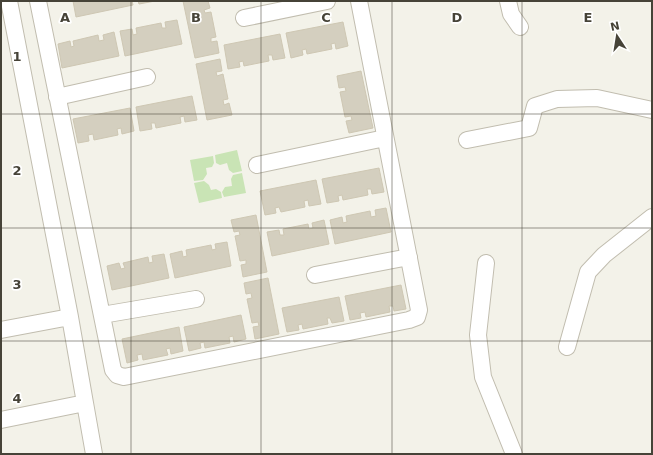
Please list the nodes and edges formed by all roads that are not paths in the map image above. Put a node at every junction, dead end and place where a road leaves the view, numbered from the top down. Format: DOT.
graph roads {
  1 [pos="9,1"];
  2 [pos="38,1"];
  3 [pos="327,1"];
  4 [pos="359,1"];
  5 [pos="508,1"];
  6 [pos="244,18"];
  7 [pos="520,27"];
  8 [pos="147,77"];
  9 [pos="57,97"];
  10 [pos="652,110"];
  11 [pos="385,138"];
  12 [pos="468,140"];
  13 [pos="257,165"];
  14 [pos="652,217"];
  15 [pos="409,257"];
  16 [pos="486,263"];
  17 [pos="315,275"];
  18 [pos="196,299"];
  19 [pos="102,315"];
  20 [pos="70,317"];
  21 [pos="1,330"];
  22 [pos="567,347"];
  23 [pos="85,403"];
  24 [pos="1,420"];
  25 [pos="94,454"];
  26 [pos="514,454"];
  1 -- 20 [label="street"];
  2 -- 9 [label="street"];
  3 -- 6 [label="street"];
  4 -- 11 [label="street"];
  5 -- 7 [label="street"];
  8 -- 9 [label="street"];
  9 -- 19 [label="street"];
  10 -- 12 [label="street"];
  11 -- 13 [label="street"];
  11 -- 15 [label="street"];
  14 -- 22 [label="street"];
  15 -- 17 [label="street"];
  15 -- 19 [label="street"];
  16 -- 26 [label="street"];
  18 -- 19 [label="street"];
  20 -- 21 [label="street"];
  20 -- 23 [label="street"];
  23 -- 24 [label="street"];
  23 -- 25 [label="street"];
}
